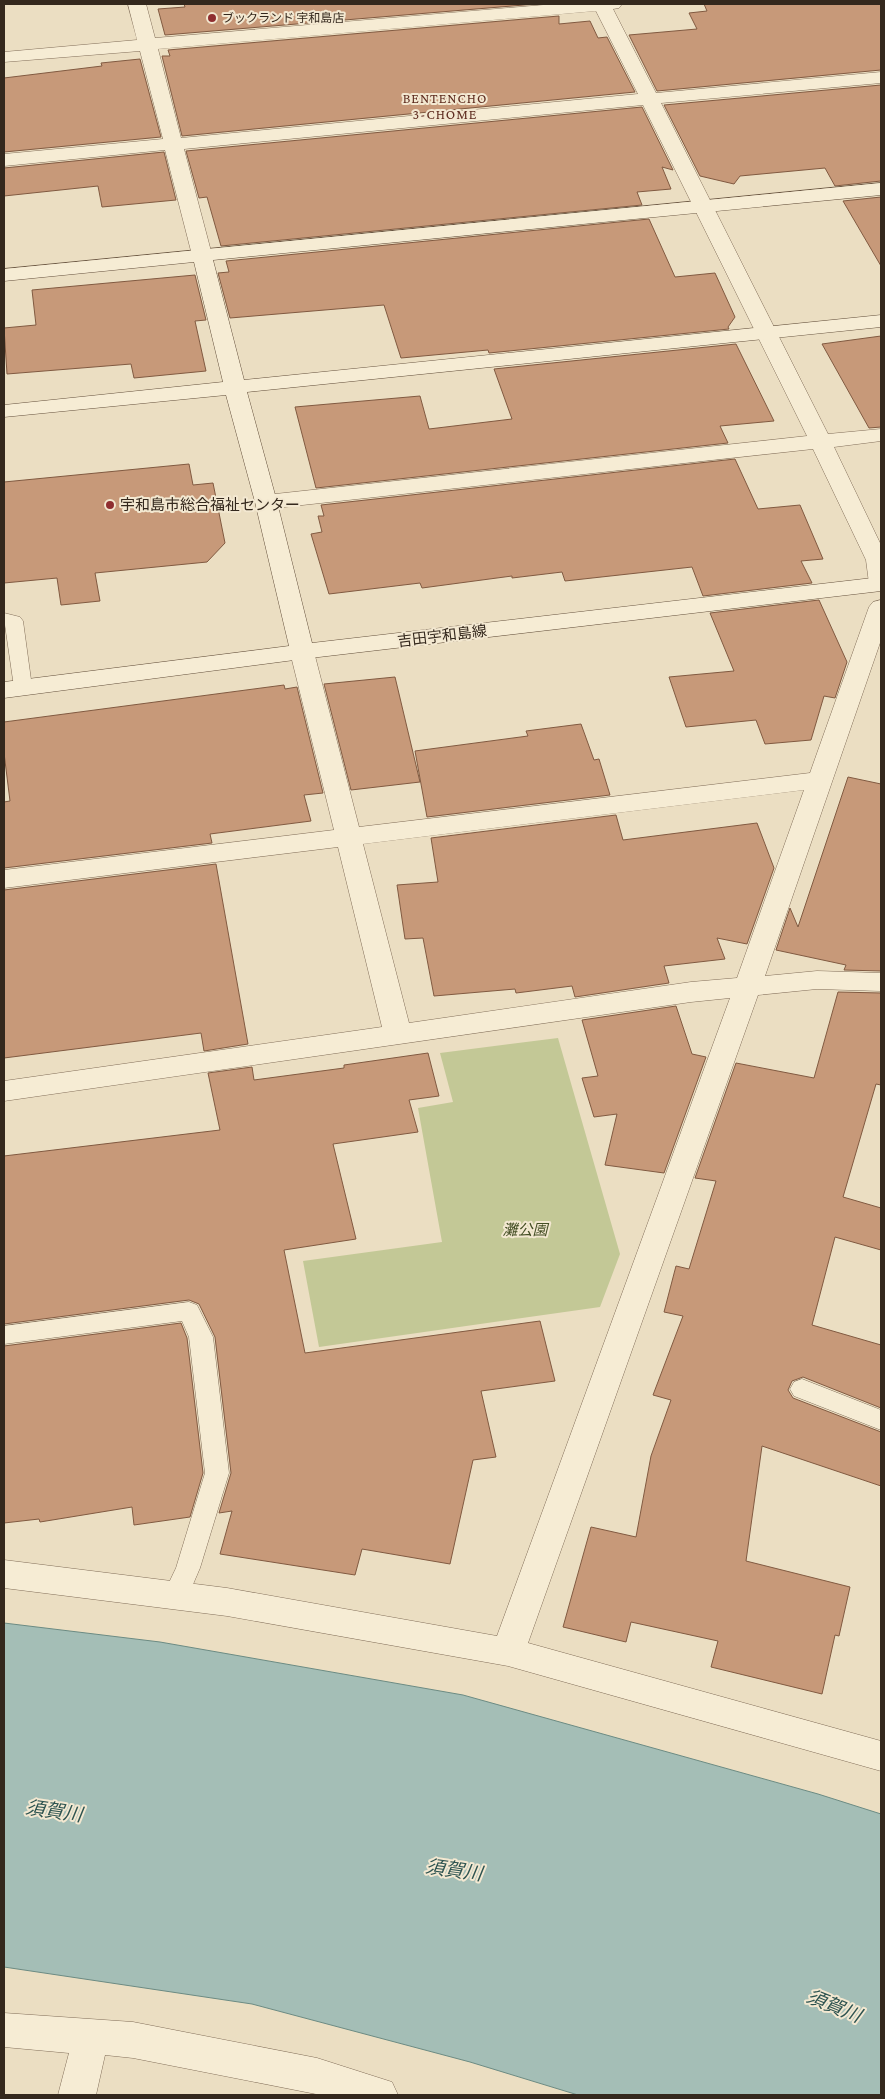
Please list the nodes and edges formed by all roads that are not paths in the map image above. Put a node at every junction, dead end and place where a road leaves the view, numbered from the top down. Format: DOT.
graph roads {
  1 [pos="137,4"];
  2 [pos="606,4"];
  3 [pos="148,44"];
  4 [pos="4,57"];
  5 [pos="881,77"];
  6 [pos="650,98"];
  7 [pos="172,143"];
  8 [pos="4,160"];
  9 [pos="881,188"];
  10 [pos="703,206"];
  11 [pos="202,255"];
  12 [pos="4,275"];
  13 [pos="881,321"];
  14 [pos="767,333"];
  15 [pos="235,388"];
  16 [pos="4,411"];
  17 [pos="881,436"];
  18 [pos="821,442"];
  19 [pos="266,502"];
  20 [pos="881,584"];
  21 [pos="881,607"];
  22 [pos="4,619"];
  23 [pos="302,652"];
  24 [pos="14,689"];
  25 [pos="820,780"];
  26 [pos="349,837"];
  27 [pos="4,880"];
  28 [pos="881,982"];
  29 [pos="748,985"];
  30 [pos="398,1035"];
  31 [pos="4,1091"];
  32 [pos="4,1335"];
  33 [pos="802,1389"];
  34 [pos="881,1420"];
  35 [pos="4,1574"];
  36 [pos="176,1595"];
  37 [pos="508,1652"];
  38 [pos="881,1756"];
  39 [pos="4,2030"];
  40 [pos="91,2037"];
  41 [pos="77,2095"];
  42 [pos="380,2095"];
  1 -- 3 [label="street"];
  2 -- 3 [label="street"];
  2 -- 6 [label="street"];
  3 -- 4 [label="street"];
  3 -- 7 [label="street"];
  5 -- 6 [label="street"];
  6 -- 7 [label="street"];
  6 -- 10 [label="street"];
  7 -- 8 [label="street"];
  7 -- 11 [label="street"];
  9 -- 10 [label="street"];
  10 -- 11 [label="street"];
  10 -- 14 [label="street"];
  11 -- 12 [label="street"];
  11 -- 15 [label="street"];
  13 -- 14 [label="street"];
  14 -- 15 [label="street"];
  14 -- 18 [label="street"];
  15 -- 16 [label="street"];
  15 -- 19 [label="street"];
  17 -- 18 [label="street"];
  18 -- 19 [label="street"];
  18 -- 20 [label="street"];
  19 -- 23 [label="street"];
  20 -- 23 [label="street, 吉田宇和島線"];
  21 -- 25 [label="street"];
  22 -- 24 [label="lane"];
  23 -- 24 [label="street, 吉田宇和島線"];
  23 -- 26 [label="street"];
  25 -- 26 [label="street"];
  25 -- 29 [label="street"];
  26 -- 27 [label="street"];
  26 -- 30 [label="street"];
  28 -- 29 [label="street"];
  29 -- 30 [label="street"];
  29 -- 37 [label="street"];
  30 -- 31 [label="street"];
  32 -- 36 [label="lane"];
  33 -- 34 [label="lane"];
  35 -- 36 [label="street"];
  36 -- 37 [label="street"];
  37 -- 38 [label="street"];
  39 -- 40 [label="street"];
  40 -- 41 [label="street"];
  40 -- 42 [label="street"];
}
